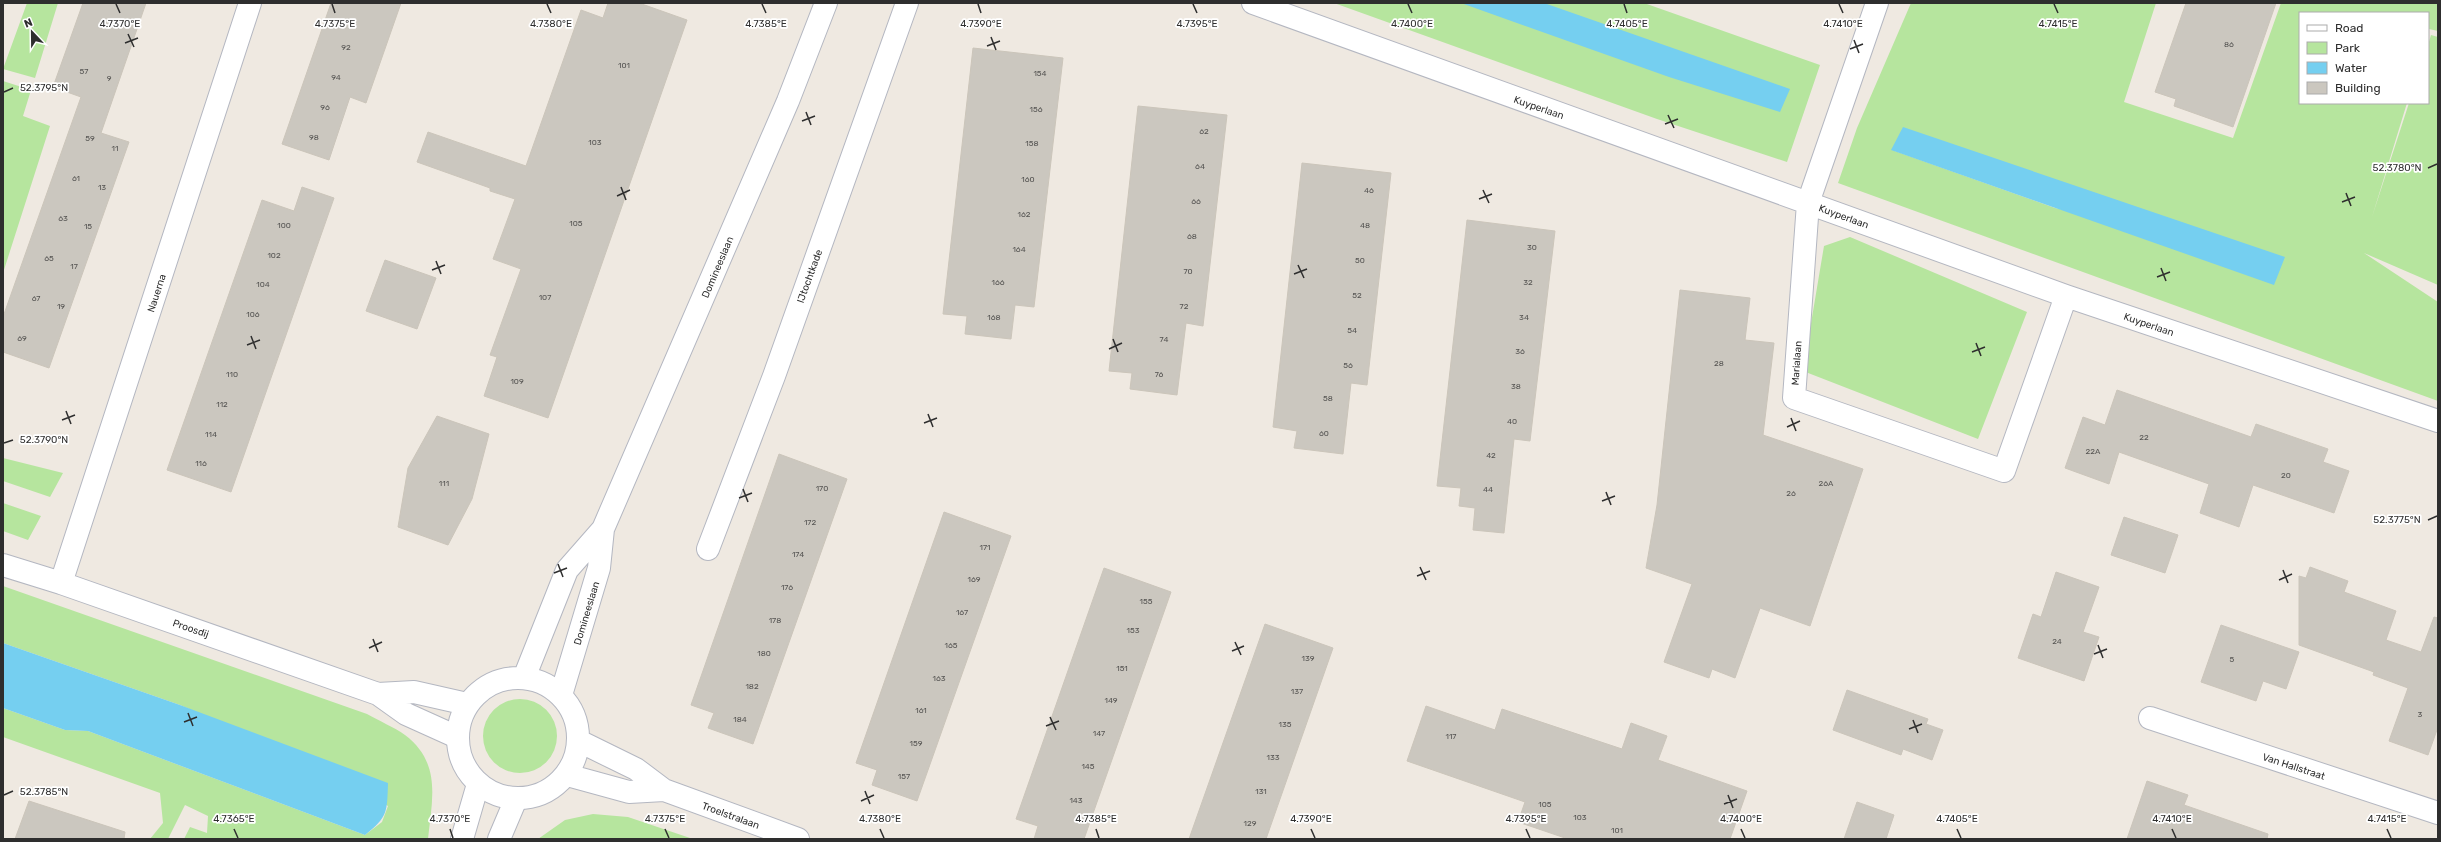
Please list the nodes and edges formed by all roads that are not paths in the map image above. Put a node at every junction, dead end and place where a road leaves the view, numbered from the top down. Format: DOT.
graph roads {
  1 [pos="250,3"];
  2 [pos="826,3"];
  3 [pos="907,3"];
  4 [pos="1253,3"];
  5 [pos="1877,3"];
  6 [pos="1808,203"];
  7 [pos="2066,296"];
  8 [pos="2438,421"];
  9 [pos="603,529"];
  10 [pos="708,549"];
  11 [pos="3,565"];
  12 [pos="61,583"];
  13 [pos="524,678"];
  14 [pos="378,694"];
  15 [pos="561,695"];
  16 [pos="467,704"];
  17 [pos="2150,718"];
  18 [pos="457,737"];
  19 [pos="579,741"];
  20 [pos="567,775"];
  21 [pos="478,784"];
  22 [pos="664,790"];
  23 [pos="516,800"];
  24 [pos="2438,813"];
  25 [pos="462,839"];
  26 [pos="499,839"];
  27 [pos="798,839"];
  1 -- 12 [label="street, Nauerna"];
  2 -- 9 [label="street, Domineeslaan"];
  3 -- 10 [label="street, IJtochtkade"];
  4 -- 6 [label="street, Kuyperlaan"];
  5 -- 6 [label="street, Marialaan"];
  6 -- 7 [label="street, Kuyperlaan"];
  6 -- 7 [label="street, Marialaan"];
  7 -- 8 [label="street, Kuyperlaan"];
  9 -- 13 [label="street, Domineeslaan"];
  9 -- 15 [label="street, Domineeslaan"];
  11 -- 12 [label="street, Proosdij"];
  12 -- 14 [label="street, Proosdij"];
  13 -- 15 [label="street"];
  13 -- 16 [label="street"];
  14 -- 16 [label="street, Proosdij"];
  14 -- 18 [label="street, Proosdij"];
  15 -- 19 [label="street"];
  16 -- 18 [label="street"];
  17 -- 24 [label="street, Van Hallstraat"];
  18 -- 21 [label="street"];
  19 -- 20 [label="street"];
  19 -- 22 [label="street, Troelstralaan"];
  20 -- 22 [label="street, Troelstralaan"];
  20 -- 23 [label="street"];
  21 -- 23 [label="street"];
  21 -- 25 [label="street"];
  22 -- 27 [label="street, Troelstralaan"];
  23 -- 26 [label="street"];
}
